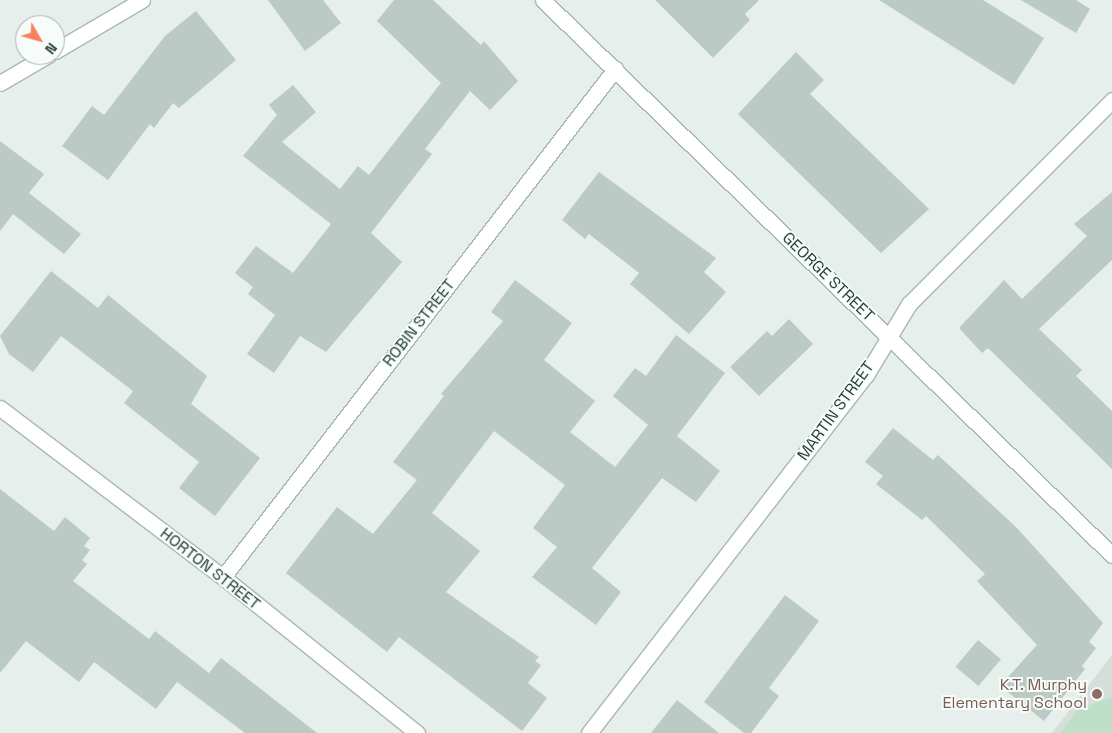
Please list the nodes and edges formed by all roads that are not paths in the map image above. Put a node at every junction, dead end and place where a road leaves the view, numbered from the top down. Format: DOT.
graph roads {
  1 [pos="142,0"];
  2 [pos="543,0"];
  3 [pos="65,45"];
  4 [pos="31,65"];
  5 [pos="615,69"];
  6 [pos="0,83"];
  7 [pos="1110,108"];
  8 [pos="886,335"];
  9 [pos="0,408"];
  10 [pos="1112,555"];
  11 [pos="223,577"];
  12 [pos="417,733"];
  13 [pos="590,733"];
  1 -- 3 [label="street"];
  2 -- 5 [label="street, GEORGE STREET"];
  4 -- 6 [label="street"];
  5 -- 8 [label="street, GEORGE STREET"];
  5 -- 11 [label="street, ROBIN STREET"];
  7 -- 8 [label="street, MARTIN STREET"];
  8 -- 10 [label="street, GEORGE STREET"];
  8 -- 13 [label="street, MARTIN STREET"];
  9 -- 11 [label="street, HORTON STREET"];
  11 -- 12 [label="street, HORTON STREET"];
}
